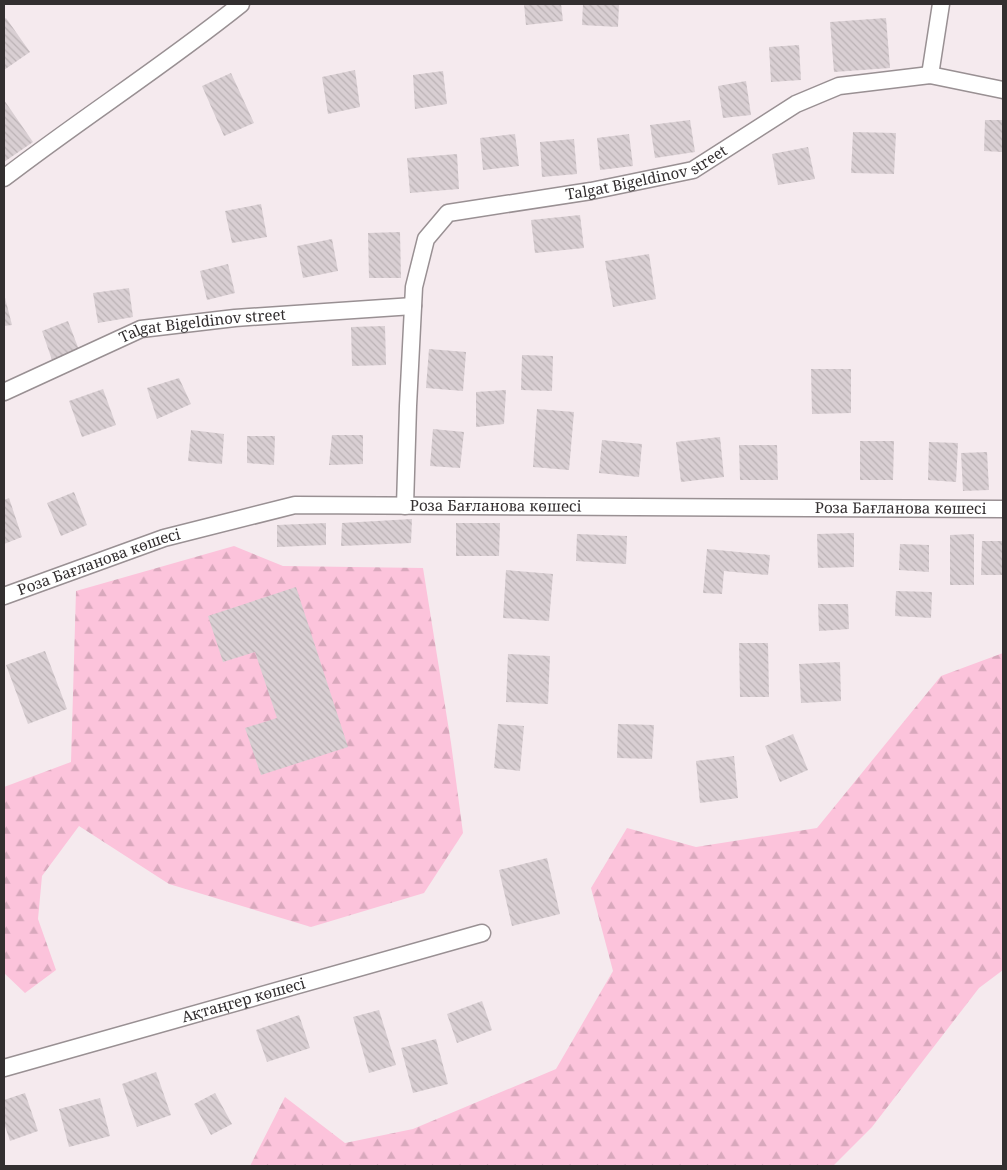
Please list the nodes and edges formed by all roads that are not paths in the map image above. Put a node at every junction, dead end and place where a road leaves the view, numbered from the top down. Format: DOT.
graph roads {
  1 [pos="241,4"];
  2 [pos="941,4"];
  3 [pos="930,75"];
  4 [pos="1003,90"];
  5 [pos="4,178"];
  6 [pos="413,306"];
  7 [pos="4,392"];
  8 [pos="404,506"];
  9 [pos="1003,509"];
  10 [pos="4,596"];
  11 [pos="482,933"];
  12 [pos="4,1068"];
  1 -- 5 [label="street"];
  2 -- 3 [label="street"];
  3 -- 4 [label="street, Talgat Bigeldinov street"];
  3 -- 6 [label="street, Talgat Bigeldinov street"];
  6 -- 7 [label="street, Talgat Bigeldinov street"];
  6 -- 8 [label="street, Talgat Bigeldinov street"];
  8 -- 9 [label="street, Роза Бағланова көшесі"];
  8 -- 10 [label="street, Роза Бағланова көшесі"];
  11 -- 12 [label="street, Ақтаңгер көшесі"];
}
